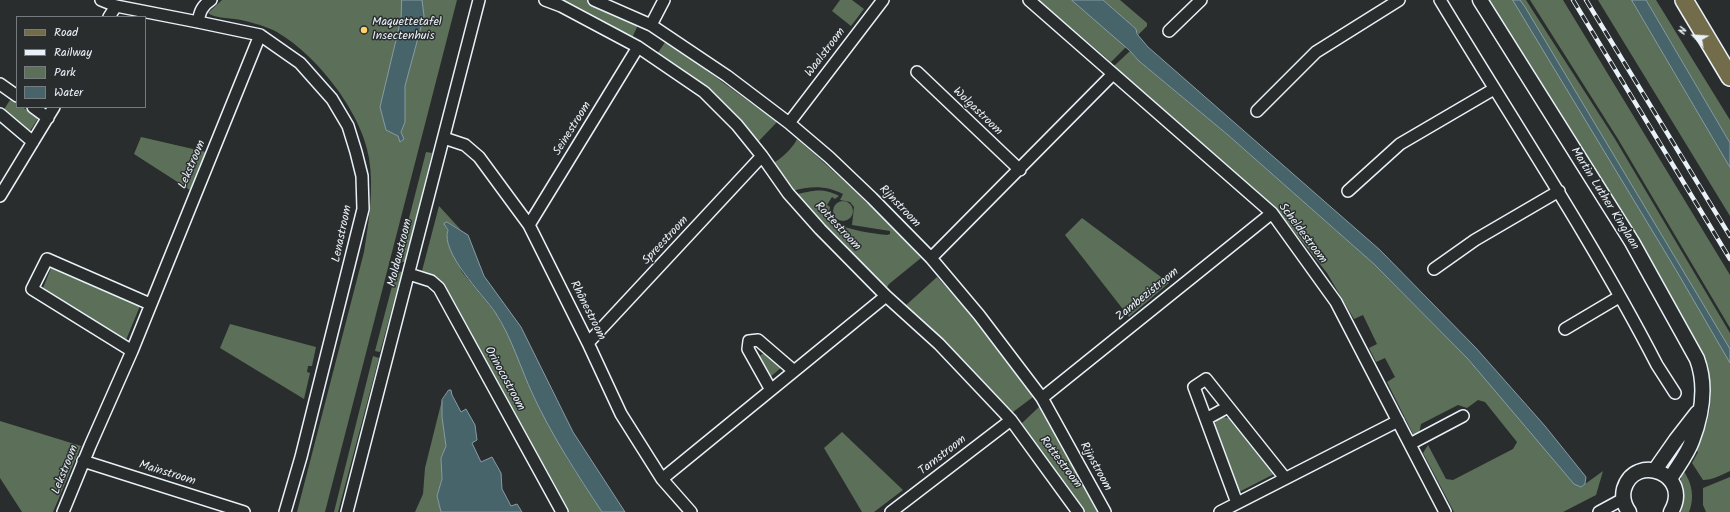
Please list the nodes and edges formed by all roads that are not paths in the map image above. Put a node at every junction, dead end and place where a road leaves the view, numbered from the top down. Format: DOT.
graph roads {
  1 [pos="101,0"];
  2 [pos="211,0"];
  3 [pos="480,0"];
  4 [pos="545,0"];
  5 [pos="594,0"];
  6 [pos="664,0"];
  7 [pos="883,0"];
  8 [pos="1029,0"];
  9 [pos="1201,0"];
  10 [pos="1399,0"];
  11 [pos="1440,0"];
  12 [pos="1480,0"];
  13 [pos="1684,0"];
  14 [pos="116,6"];
  15 [pos="111,16"];
  16 [pos="198,22"];
  17 [pos="651,26"];
  18 [pos="1169,31"];
  19 [pos="260,35"];
  20 [pos="638,47"];
  21 [pos="917,72"];
  22 [pos="1113,74"];
  23 [pos="1730,77"];
  24 [pos="0,84"];
  25 [pos="1494,89"];
  26 [pos="16,95"];
  27 [pos="34,108"];
  28 [pos="53,108"];
  29 [pos="1257,111"];
  30 [pos="0,114"];
  31 [pos="48,118"];
  32 [pos="789,123"];
  33 [pos="444,138"];
  34 [pos="33,142"];
  35 [pos="762,156"];
  36 [pos="1020,170"];
  37 [pos="1348,191"];
  38 [pos="1559,191"];
  39 [pos="0,196"];
  40 [pos="1272,213"];
  41 [pos="529,225"];
  42 [pos="931,258"];
  43 [pos="1434,269"];
  44 [pos="409,274"];
  45 [pos="886,296"];
  46 [pos="1619,296"];
  47 [pos="150,304"];
  48 [pos="1564,329"];
  49 [pos="588,343"];
  50 [pos="132,351"];
  51 [pos="794,371"];
  52 [pos="771,390"];
  53 [pos="1675,393"];
  54 [pos="1042,398"];
  55 [pos="1228,407"];
  56 [pos="1701,408"];
  57 [pos="1463,416"];
  58 [pos="1206,419"];
  59 [pos="1011,420"];
  60 [pos="1398,421"];
  61 [pos="1410,444"];
  62 [pos="83,461"];
  63 [pos="1655,470"];
  64 [pos="1285,478"];
  65 [pos="662,479"];
  66 [pos="1670,479"];
  67 [pos="1623,499"];
  68 [pos="1237,503"];
  69 [pos="63,512"];
  70 [pos="244,512"];
  71 [pos="285,512"];
  72 [pos="347,512"];
  73 [pos="562,512"];
  74 [pos="691,512"];
  75 [pos="891,512"];
  76 [pos="1078,512"];
  77 [pos="1104,512"];
  78 [pos="1220,512"];
  79 [pos="1445,512"];
  80 [pos="1600,512"];
  81 [pos="1629,512"];
  82 [pos="1671,512"];
  1 -- 14 [label="street, Lenastroom"];
  2 -- 16 [label="street"];
  3 -- 33 [label="street, Moldaustroom"];
  4 -- 20 [label="street, Rottestroom"];
  5 -- 17 [label="street, Rijnstroom"];
  6 -- 17 [label="street"];
  7 -- 32 [label="street, Waalstroom"];
  8 -- 22 [label="street, Scheldestroom"];
  9 -- 18 [label="street"];
  10 -- 29 [label="street"];
  11 -- 25 [label="street"];
  12 -- 56 [label="street, Martin Luther Kinglaan"];
  13 -- 23 [label="main road"];
  14 -- 15 [label="street"];
  14 -- 16 [label="street, Lenastroom"];
  16 -- 19 [label="street, Lenastroom"];
  17 -- 32 [label="street, Rijnstroom"];
  19 -- 47 [label="street, Lekstroom"];
  19 -- 71 [label="street, Lenastroom"];
  20 -- 35 [label="street, Rottestroom"];
  20 -- 41 [label="street, Seinestroom"];
  21 -- 36 [label="street, Wolgastroom"];
  22 -- 36 [label="street"];
  22 -- 40 [label="street, Scheldestroom"];
  24 -- 26 [label="street"];
  25 -- 37 [label="street"];
  25 -- 38 [label="street"];
  27 -- 31 [label="street"];
  28 -- 31 [label="street"];
  30 -- 34 [label="street"];
  31 -- 34 [label="street"];
  32 -- 42 [label="street, Rijnstroom"];
  33 -- 41 [label="street, Rhônestroom"];
  33 -- 44 [label="street, Moldaustroom"];
  34 -- 39 [label="street"];
  35 -- 45 [label="street, Rottestroom"];
  35 -- 49 [label="street, Spreestroom"];
  36 -- 42 [label="street"];
  38 -- 43 [label="street"];
  38 -- 46 [label="street"];
  40 -- 54 [label="street, Zambezistroom"];
  40 -- 60 [label="street, Scheldestroom"];
  41 -- 49 [label="street, Rhônestroom"];
  42 -- 54 [label="street, Rijnstroom"];
  44 -- 72 [label="street, Moldaustroom"];
  44 -- 73 [label="street, Orinocostroom"];
  45 -- 51 [label="street"];
  45 -- 59 [label="street, Rottestroom"];
  46 -- 48 [label="street"];
  46 -- 53 [label="street"];
  47 -- 50 [label="street, Lekstroom"];
  47 -- 50 [label="street"];
  49 -- 65 [label="street, Rhônestroom"];
  50 -- 62 [label="street, Lekstroom"];
  51 -- 52 [label="street"];
  51 -- 52 [label="street"];
  52 -- 65 [label="street"];
  54 -- 77 [label="street, Rijnstroom"];
  55 -- 58 [label="street"];
  55 -- 58 [label="street"];
  55 -- 64 [label="street"];
  56 -- 63 [label="street"];
  56 -- 66 [label="street, Martin Luther Kinglaan"];
  57 -- 61 [label="street"];
  58 -- 68 [label="street"];
  59 -- 75 [label="street, Tarnstroom"];
  59 -- 76 [label="street, Rottestroom"];
  60 -- 61 [label="street, Scheldestroom"];
  60 -- 64 [label="street"];
  61 -- 79 [label="street, Scheldestroom"];
  62 -- 69 [label="street, Lekstroom"];
  62 -- 70 [label="street, Mainstroom"];
  63 -- 66 [label="street"];
  63 -- 67 [label="street"];
  64 -- 68 [label="street"];
  65 -- 74 [label="street, Rhônestroom"];
  66 -- 82 [label="street"];
  67 -- 80 [label="street"];
  67 -- 81 [label="street"];
  68 -- 78 [label="street"];
}
